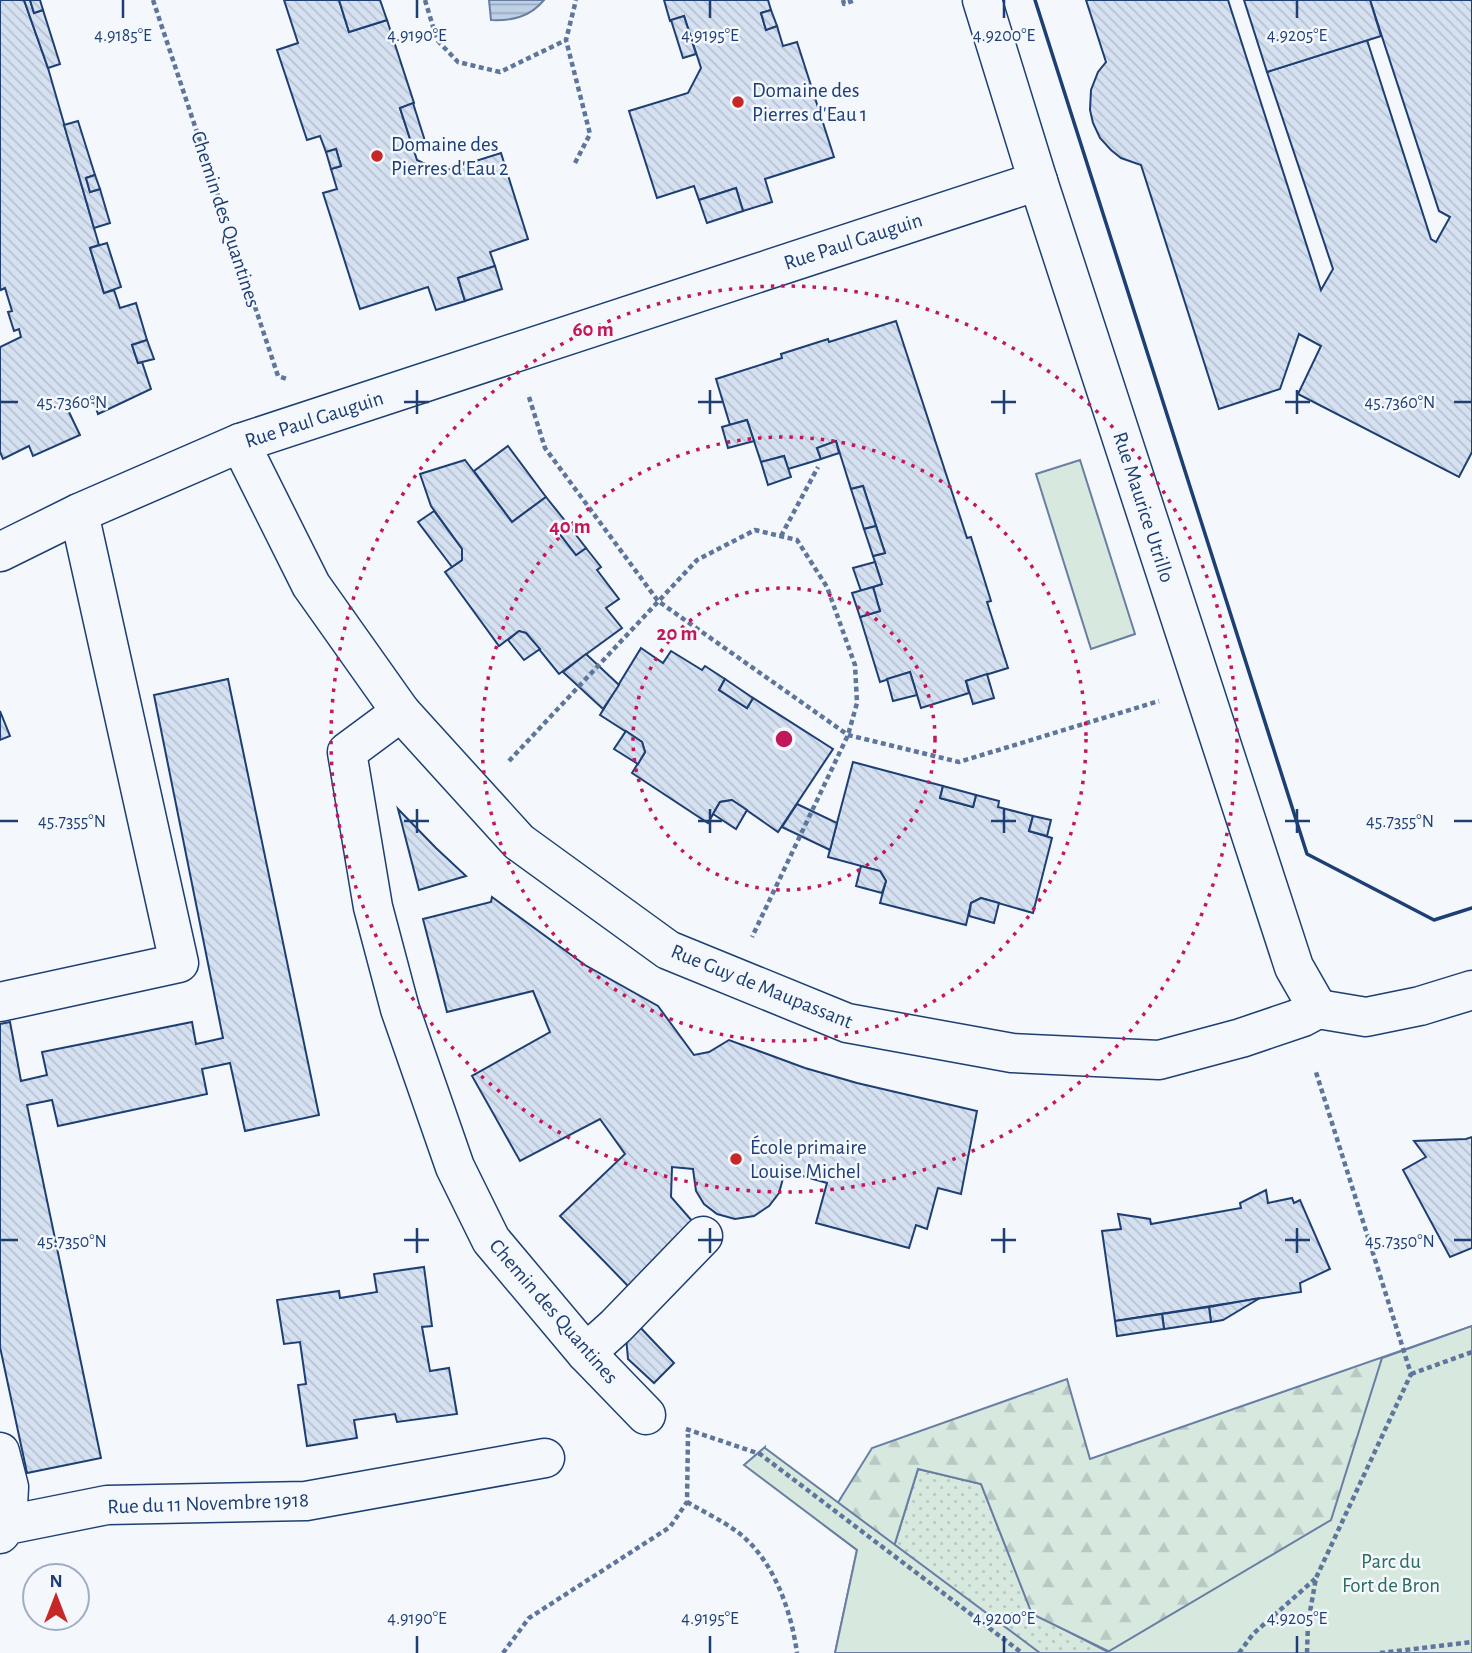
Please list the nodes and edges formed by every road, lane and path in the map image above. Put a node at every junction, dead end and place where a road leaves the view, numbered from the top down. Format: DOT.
graph roads {
  1 [pos="153,0"];
  2 [pos="425,0"];
  3 [pos="576,0"];
  4 [pos="843,0"];
  5 [pos="855,0"];
  6 [pos="982,0"];
  7 [pos="566,40"];
  8 [pos="575,163"];
  9 [pos="1038,181"];
  10 [pos="515,352"];
  11 [pos="320,417"];
  12 [pos="240,443"];
  13 [pos="818,467"];
  14 [pos="79,513"];
  15 [pos="781,536"];
  16 [pos="0,552"];
  17 [pos="658,601"];
  18 [pos="1203,688"];
  19 [pos="401,712"];
  20 [pos="848,735"];
  21 [pos="477,795"];
  22 [pos="734,977"];
  23 [pos="1472,990"];
  24 [pos="0,1002"];
  25 [pos="1318,1009"];
  26 [pos="1315,1069"];
  27 [pos="703,1236"];
  28 [pos="1472,1352"];
  29 [pos="586,1353"];
  30 [pos="1411,1374"];
  31 [pos="646,1415"];
  32 [pos="688,1430"];
  33 [pos="0,1452"];
  34 [pos="545,1458"];
  35 [pos="687,1502"];
  36 [pos="3,1530"];
  37 [pos="1316,1578"];
  38 [pos="1472,1642"];
  39 [pos="503,1653"];
  40 [pos="797,1653"];
  41 [pos="1022,1653"];
  42 [pos="1239,1653"];
  43 [pos="1307,1653"];
  44 [pos="1380,1653"];
  1 -- 11 [label="path, Chemin des Quantines"];
  2 -- 7 [label="path"];
  3 -- 7 [label="path"];
  4 -- 5 [label="path"];
  6 -- 9 [label="street, Rue Maurice Utrillo"];
  7 -- 8 [label="path"];
  9 -- 10 [label="street, Rue Paul Gauguin"];
  9 -- 18 [label="street, Rue Maurice Utrillo"];
  10 -- 11 [label="street, Rue Paul Gauguin"];
  10 -- 17 [label="path"];
  11 -- 12 [label="street, Rue Paul Gauguin"];
  12 -- 14 [label="street, Rue Paul Gauguin"];
  12 -- 19 [label="street, Rue Guy de Maupassant"];
  13 -- 15 [label="path"];
  14 -- 16 [label="street, Rue Paul Gauguin"];
  14 -- 24 [label="street"];
  15 -- 17 [label="path"];
  15 -- 20 [label="path"];
  17 -- 20 [label="path"];
  17 -- 21 [label="path"];
  18 -- 20 [label="path"];
  18 -- 25 [label="street, Rue Maurice Utrillo"];
  19 -- 21 [label="street, Rue Guy de Maupassant"];
  19 -- 29 [label="street, Chemin des Quantines"];
  20 -- 22 [label="path"];
  21 -- 22 [label="street, Rue Guy de Maupassant"];
  22 -- 25 [label="street, Rue Guy de Maupassant"];
  23 -- 25 [label="street"];
  26 -- 30 [label="path"];
  27 -- 29 [label="street"];
  28 -- 30 [label="path"];
  29 -- 31 [label="street, Chemin des Quantines"];
  30 -- 37 [label="path"];
  31 -- 32 [label="path"];
  32 -- 35 [label="path"];
  32 -- 41 [label="path"];
  33 -- 36 [label="street"];
  34 -- 36 [label="street, Rue du 11 Novembre 1918"];
  35 -- 39 [label="path"];
  35 -- 40 [label="path"];
  37 -- 42 [label="path"];
  37 -- 43 [label="path"];
  38 -- 44 [label="path"];
}
